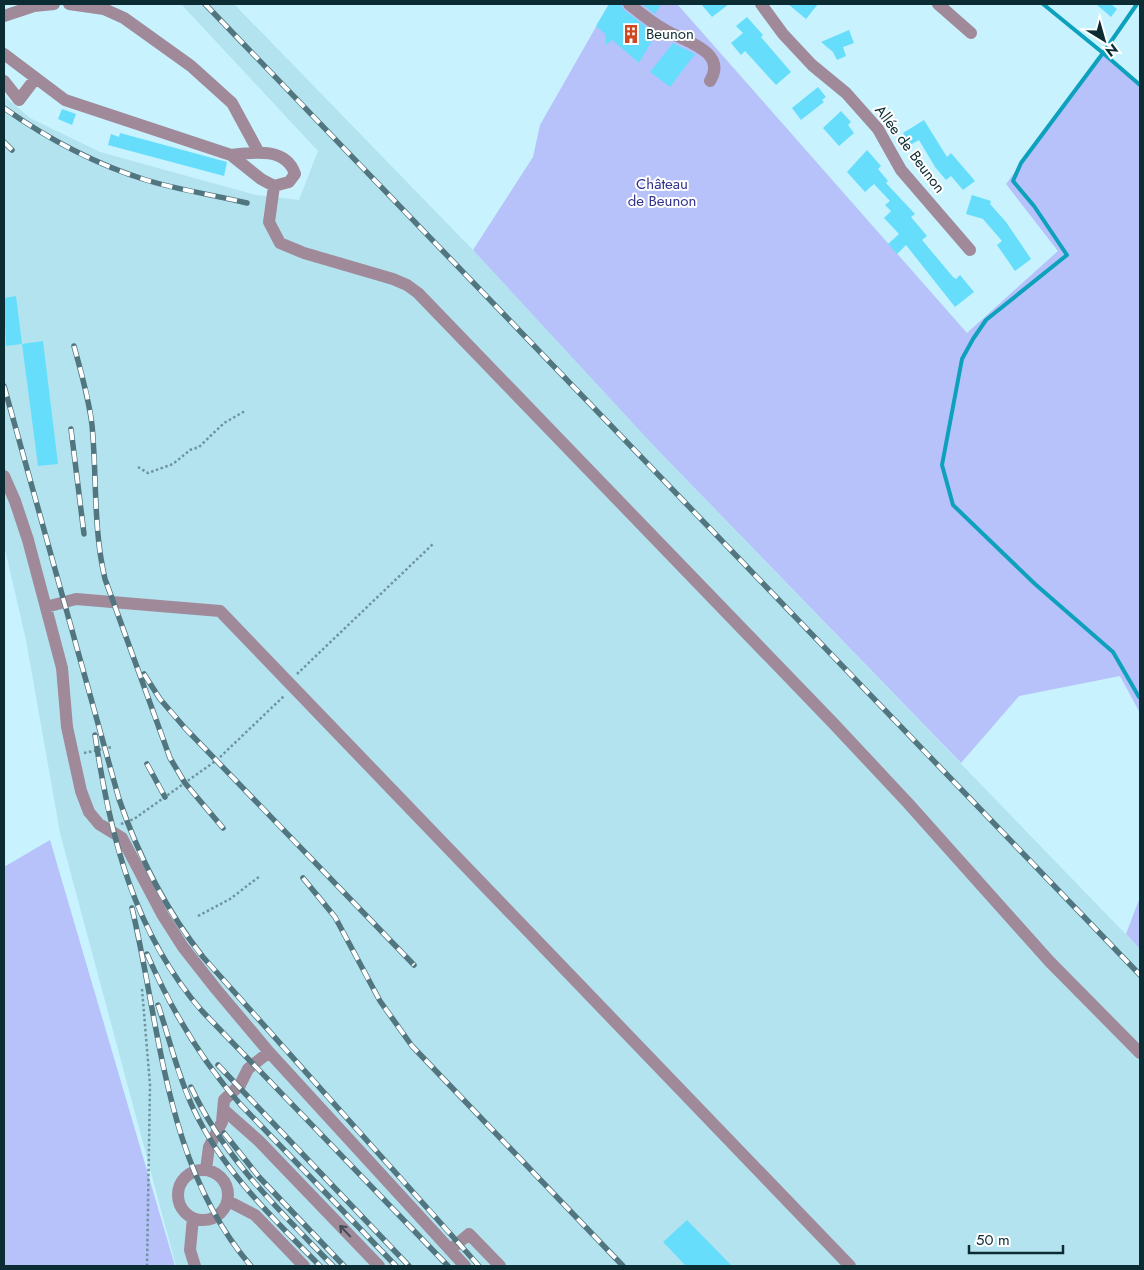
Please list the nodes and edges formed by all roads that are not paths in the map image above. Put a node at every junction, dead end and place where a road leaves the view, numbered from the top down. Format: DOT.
graph roads {
  1 [pos="54,4"];
  2 [pos="69,4"];
  3 [pos="629,4"];
  4 [pos="761,4"];
  5 [pos="938,4"];
  6 [pos="4,16"];
  7 [pos="971,34"];
  8 [pos="4,54"];
  9 [pos="35,79"];
  10 [pos="4,81"];
  11 [pos="710,81"];
  12 [pos="258,151"];
  13 [pos="232,155"];
  14 [pos="274,186"];
  15 [pos="970,250"];
  16 [pos="4,476"];
  17 [pos="46,607"];
  18 [pos="269,1052"];
  19 [pos="1140,1052"];
  20 [pos="224,1110"];
  21 [pos="206,1170"];
  22 [pos="228,1200"];
  23 [pos="193,1218"];
  24 [pos="450,1250"];
  25 [pos="195,1266"];
  26 [pos="304,1266"];
  27 [pos="379,1266"];
  28 [pos="465,1266"];
  29 [pos="500,1266"];
  30 [pos="850,1266"];
  1 -- 6 [label="street"];
  2 -- 12 [label="street"];
  3 -- 11 [label="street"];
  4 -- 15 [label="street, Allée de Beunon"];
  5 -- 7 [label="street"];
  8 -- 9 [label="street"];
  9 -- 10 [label="street"];
  9 -- 13 [label="street"];
  12 -- 13 [label="street"];
  12 -- 14 [label="street"];
  13 -- 14 [label="street"];
  14 -- 19 [label="street"];
  16 -- 17 [label="street"];
  17 -- 18 [label="street"];
  17 -- 30 [label="street"];
  18 -- 20 [label="street"];
  18 -- 24 [label="street"];
  20 -- 21 [label="street"];
  27 -- 20 [label="street, one-way"];
  21 -- 22 [label="street"];
  21 -- 23 [label="street"];
  22 -- 23 [label="street"];
  22 -- 26 [label="street"];
  23 -- 25 [label="street"];
  24 -- 28 [label="street"];
  24 -- 29 [label="street"];
}
